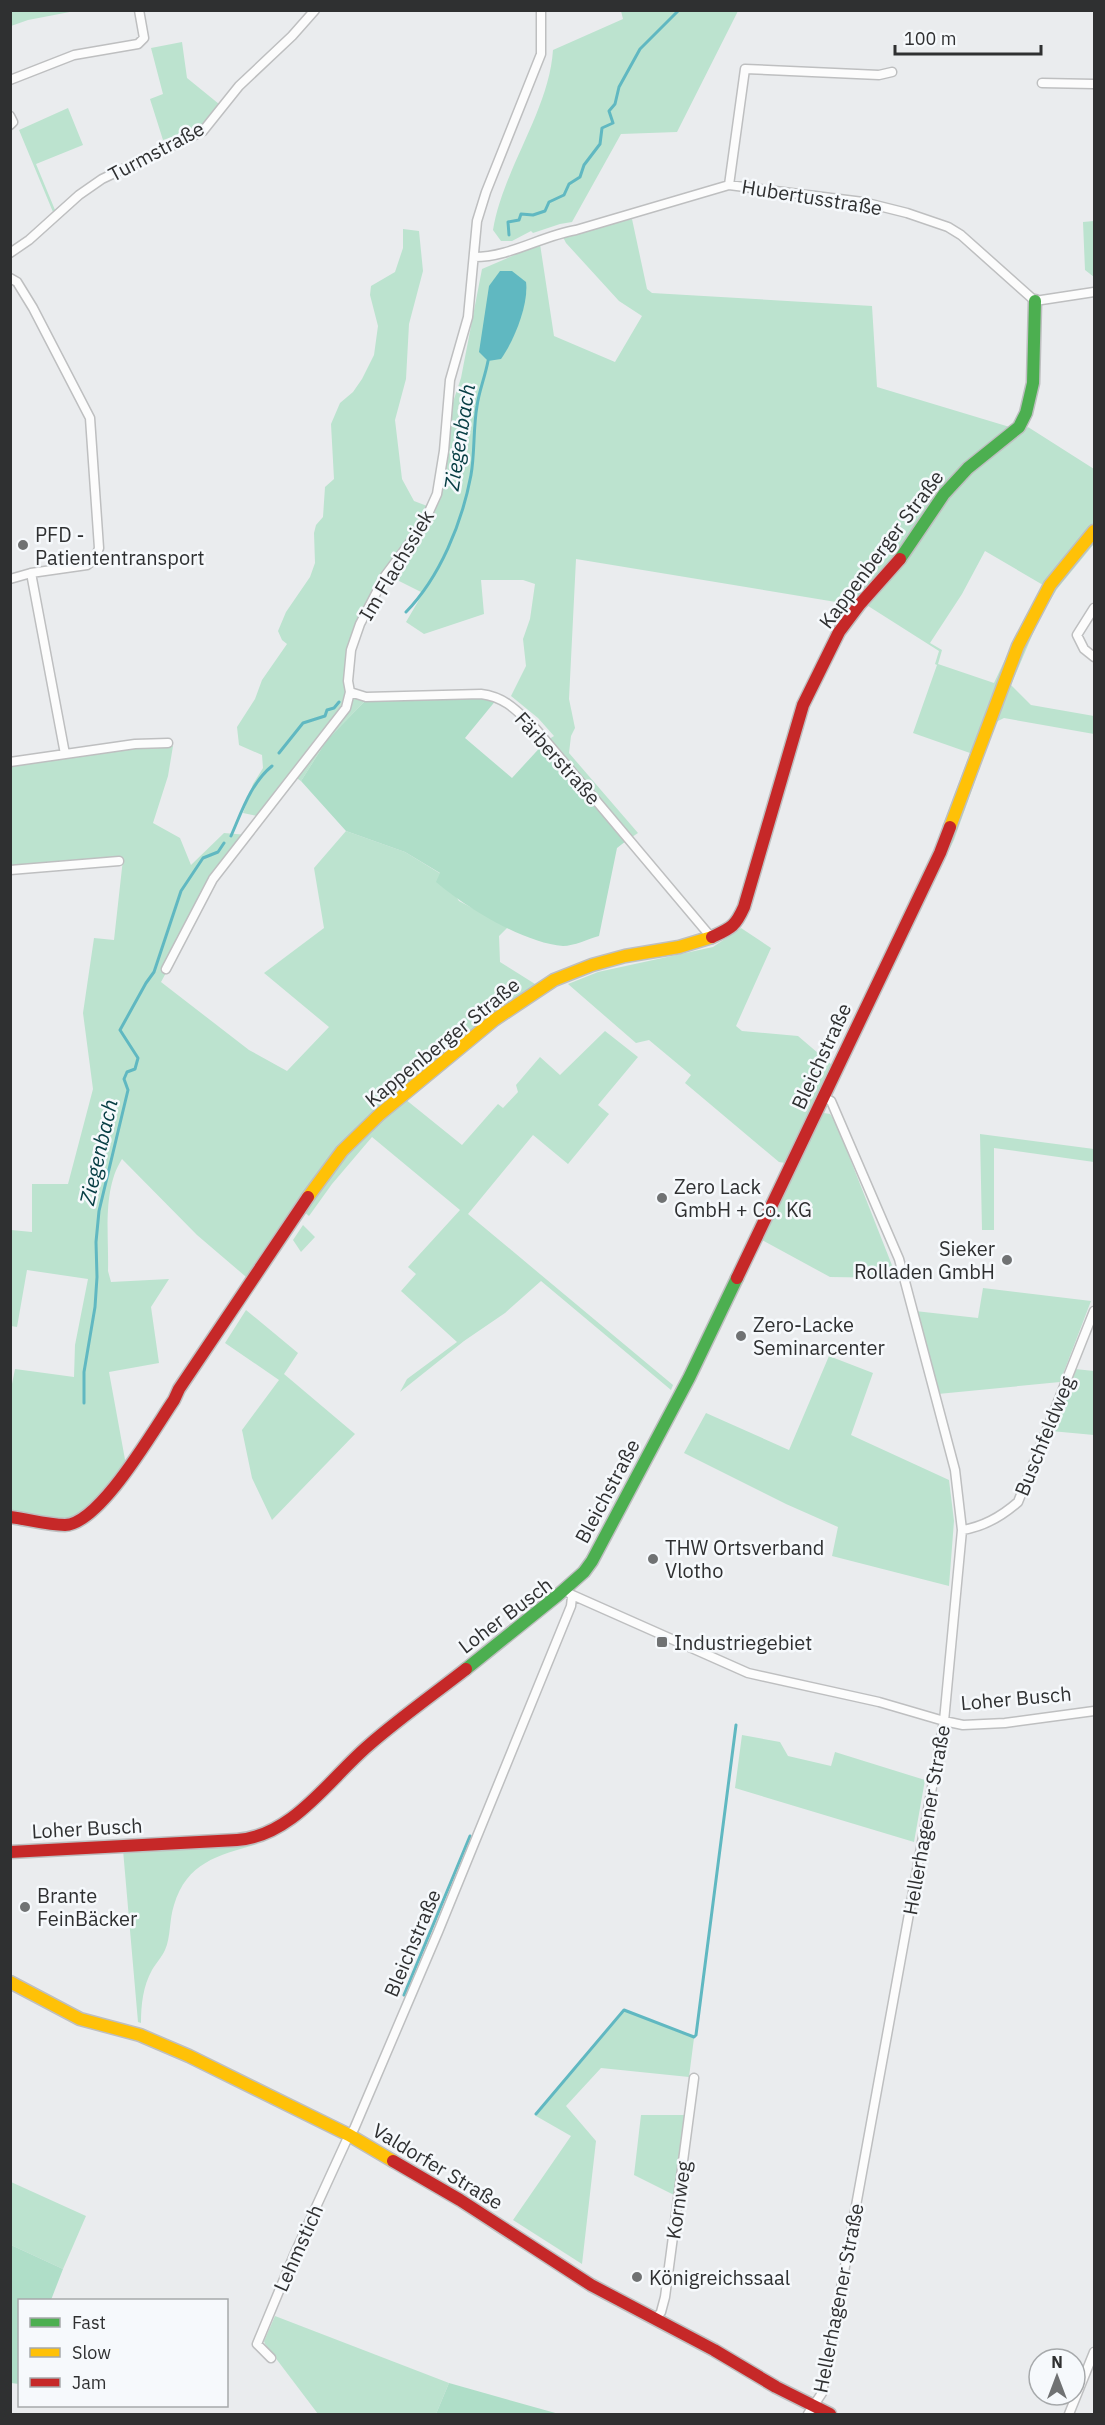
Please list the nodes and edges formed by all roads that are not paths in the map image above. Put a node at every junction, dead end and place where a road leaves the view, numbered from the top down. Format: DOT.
graph roads {
  1 [pos="139,10"];
  2 [pos="315,10"];
  3 [pos="541,10"];
  4 [pos="892,72"];
  5 [pos="10,80"];
  6 [pos="1042,82"];
  7 [pos="1095,84"];
  8 [pos="10,116"];
  9 [pos="10,125"];
  10 [pos="729,185"];
  11 [pos="10,253"];
  12 [pos="474,257"];
  13 [pos="11,278"];
  14 [pos="1095,292"];
  15 [pos="1035,301"];
  16 [pos="1094,532"];
  17 [pos="32,573"];
  18 [pos="10,579"];
  19 [pos="1095,608"];
  20 [pos="1095,657"];
  21 [pos="350,692"];
  22 [pos="168,743"];
  23 [pos="65,754"];
  24 [pos="10,762"];
  25 [pos="119,861"];
  26 [pos="10,870"];
  27 [pos="711,937"];
  28 [pos="166,969"];
  29 [pos="824,1097"];
  30 [pos="1095,1311"];
  31 [pos="10,1517"];
  32 [pos="962,1530"];
  33 [pos="568,1593"];
  34 [pos="1095,1711"];
  35 [pos="944,1721"];
  36 [pos="10,1852"];
  37 [pos="10,1982"];
  38 [pos="694,2078"];
  39 [pos="349,2135"];
  40 [pos="656,2319"];
  41 [pos="1095,2352"];
  42 [pos="271,2358"];
  43 [pos="810,2411"];
  44 [pos="830,2415"];
  45 [pos="1069,2415"];
  1 -- 5 [label="street"];
  2 -- 11 [label="street, Turmstraße"];
  3 -- 12 [label="street, Im Flachssiek"];
  4 -- 10 [label="street"];
  6 -- 7 [label="street"];
  8 -- 9 [label="street"];
  10 -- 12 [label="street, Hubertusstraße"];
  10 -- 15 [label="street, Hubertusstraße"];
  12 -- 21 [label="street, Im Flachssiek"];
  13 -- 17 [label="street"];
  14 -- 15 [label="street"];
  15 -- 27 [label="street, Kappenberger Straße"];
  16 -- 29 [label="street, Bleichstraße"];
  17 -- 18 [label="street"];
  17 -- 23 [label="street"];
  19 -- 20 [label="street"];
  21 -- 27 [label="street, Färberstraße"];
  21 -- 28 [label="street, Im Flachssiek"];
  22 -- 23 [label="street"];
  23 -- 24 [label="street"];
  25 -- 26 [label="street"];
  27 -- 31 [label="street, Kappenberger Straße"];
  29 -- 32 [label="street, Hellerhagener Straße"];
  29 -- 33 [label="street, Bleichstraße"];
  30 -- 32 [label="street, Buschfeldweg"];
  32 -- 35 [label="street, Hellerhagener Straße"];
  33 -- 35 [label="street, Loher Busch"];
  33 -- 36 [label="street, Loher Busch"];
  33 -- 39 [label="street, Bleichstraße"];
  34 -- 35 [label="street, Loher Busch"];
  35 -- 43 [label="street, Hellerhagener Straße"];
  37 -- 39 [label="street, Valdorfer Straße"];
  38 -- 40 [label="street, Kornweg"];
  39 -- 40 [label="street, Valdorfer Straße"];
  39 -- 42 [label="street, Lehmstich"];
  40 -- 43 [label="street, Valdorfer Straße"];
  41 -- 45 [label="street"];
  43 -- 44 [label="street, Valdorfer Straße"];
}
